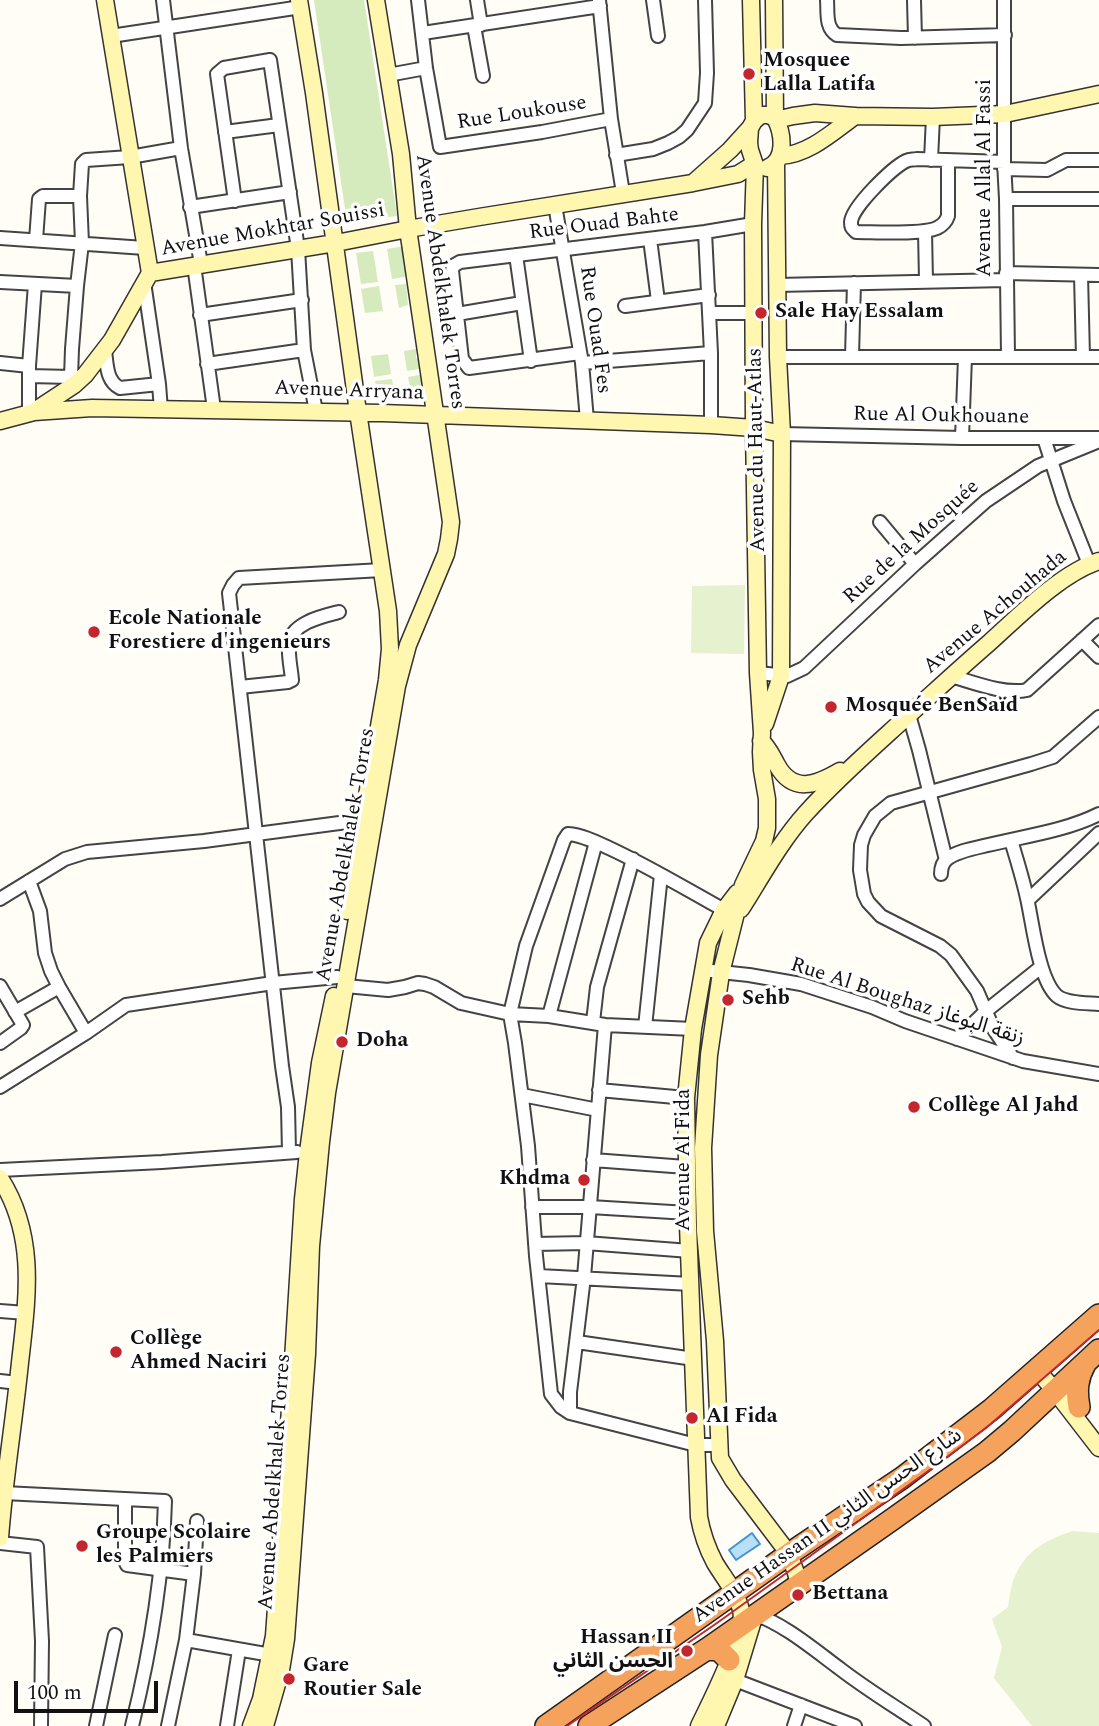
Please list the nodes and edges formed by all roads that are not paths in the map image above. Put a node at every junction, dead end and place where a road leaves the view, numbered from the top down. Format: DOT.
graph roads {
  1 [pos="105,0"];
  2 [pos="163,0"];
  3 [pos="376,0"];
  4 [pos="418,0"];
  5 [pos="477,0"];
  6 [pos="653,0"];
  7 [pos="705,0"];
  8 [pos="751,0"];
  9 [pos="774,0"];
  10 [pos="827,0"];
  11 [pos="914,0"];
  12 [pos="1004,0"];
  13 [pos="599,3"];
  14 [pos="300,4"];
  15 [pos="477,25"];
  16 [pos="167,29"];
  17 [pos="422,33"];
  18 [pos="1005,35"];
  19 [pos="111,36"];
  20 [pos="658,36"];
  21 [pos="915,38"];
  22 [pos="426,68"];
  23 [pos="388,75"];
  24 [pos="483,76"];
  25 [pos="1099,94"];
  26 [pos="1005,114"];
  27 [pos="855,116"];
  28 [pos="933,117"];
  29 [pos="776,119"];
  30 [pos="611,120"];
  31 [pos="279,125"];
  32 [pos="752,125"];
  33 [pos="225,132"];
  34 [pos="181,148"];
  35 [pos="616,155"];
  36 [pos="130,157"];
  37 [pos="778,160"];
  38 [pos="931,160"];
  39 [pos="1099,160"];
  40 [pos="948,161"];
  41 [pos="754,164"];
  42 [pos="1004,165"];
  43 [pos="693,183"];
  44 [pos="290,192"];
  45 [pos="623,193"];
  46 [pos="80,196"];
  47 [pos="1006,199"];
  48 [pos="1099,199"];
  49 [pos="235,201"];
  50 [pos="555,205"];
  51 [pos="190,207"];
  52 [pos="753,224"];
  53 [pos="408,229"];
  54 [pos="925,231"];
  55 [pos="705,232"];
  56 [pos="0,238"];
  57 [pos="650,239"];
  58 [pos="36,240"];
  59 [pos="82,243"];
  60 [pos="336,243"];
  61 [pos="145,248"];
  62 [pos="298,249"];
  63 [pos="562,249"];
  64 [pos="516,255"];
  65 [pos="197,264"];
  66 [pos="1081,275"];
  67 [pos="1099,275"];
  68 [pos="147,277"];
  69 [pos="1006,277"];
  70 [pos="926,281"];
  71 [pos="0,282"];
  72 [pos="854,283"];
  73 [pos="35,284"];
  74 [pos="777,285"];
  75 [pos="76,286"];
  76 [pos="709,295"];
  77 [pos="302,300"];
  78 [pos="658,301"];
  79 [pos="523,303"];
  80 [pos="625,306"];
  81 [pos="710,313"];
  82 [pos="754,313"];
  83 [pos="457,314"];
  84 [pos="200,315"];
  85 [pos="304,350"];
  86 [pos="105,351"];
  87 [pos="711,354"];
  88 [pos="852,356"];
  89 [pos="1007,356"];
  90 [pos="778,357"];
  91 [pos="965,357"];
  92 [pos="1083,357"];
  93 [pos="1099,357"];
  94 [pos="581,358"];
  95 [pos="531,360"];
  96 [pos="0,363"];
  97 [pos="207,365"];
  98 [pos="29,371"];
  99 [pos="77,379"];
  100 [pos="159,384"];
  101 [pos="92,408"];
  102 [pos="214,409"];
  103 [pos="161,410"];
  104 [pos="316,411"];
  105 [pos="32,412"];
  106 [pos="358,412"];
  107 [pos="436,416"];
  108 [pos="587,420"];
  109 [pos="0,421"];
  110 [pos="711,425"];
  111 [pos="754,428"];
  112 [pos="782,434"];
  113 [pos="962,438"];
  114 [pos="1044,438"];
  115 [pos="1099,439"];
  116 [pos="1051,460"];
  117 [pos="880,522"];
  118 [pos="1094,562"];
  119 [pos="915,564"];
  120 [pos="382,570"];
  121 [pos="339,612"];
  122 [pos="1099,625"];
  123 [pos="1082,640"];
  124 [pos="1099,657"];
  125 [pos="758,673"];
  126 [pos="780,676"];
  127 [pos="951,676"];
  128 [pos="240,687"];
  129 [pos="909,715"];
  130 [pos="1099,717"];
  131 [pos="762,737"];
  132 [pos="860,759"];
  133 [pos="929,793"];
  134 [pos="1099,814"];
  135 [pos="362,820"];
  136 [pos="255,833"];
  137 [pos="1099,833"];
  138 [pos="1011,840"];
  139 [pos="596,842"];
  140 [pos="633,859"];
  141 [pos="946,860"];
  142 [pos="941,874"];
  143 [pos="662,875"];
  144 [pos="29,881"];
  145 [pos="743,886"];
  146 [pos="0,899"];
  147 [pos="1028,900"];
  148 [pos="725,918"];
  149 [pos="1041,967"];
  150 [pos="702,970"];
  151 [pos="722,973"];
  152 [pos="273,982"];
  153 [pos="341,982"];
  154 [pos="0,986"];
  155 [pos="59,987"];
  156 [pos="1099,1004"];
  157 [pos="986,1011"];
  158 [pos="15,1012"];
  159 [pos="510,1014"];
  160 [pos="549,1016"];
  161 [pos="599,1023"];
  162 [pos="645,1027"];
  163 [pos="693,1029"];
  164 [pos="86,1033"];
  165 [pos="957,1039"];
  166 [pos="0,1043"];
  167 [pos="1013,1058"];
  168 [pos="1099,1074"];
  169 [pos="0,1087"];
  170 [pos="599,1090"];
  171 [pos="522,1095"];
  172 [pos="686,1098"];
  173 [pos="598,1110"];
  174 [pos="308,1152"];
  175 [pos="289,1153"];
  176 [pos="593,1160"];
  177 [pos="687,1167"];
  178 [pos="0,1170"];
  179 [pos="0,1178"];
  180 [pos="6,1195"];
  181 [pos="532,1207"];
  182 [pos="590,1207"];
  183 [pos="688,1213"];
  184 [pos="586,1243"];
  185 [pos="536,1244"];
  186 [pos="690,1251"];
  187 [pos="539,1276"];
  188 [pos="584,1277"];
  189 [pos="691,1284"];
  190 [pos="0,1311"];
  191 [pos="26,1313"];
  192 [pos="1099,1315"];
  193 [pos="715,1341"];
  194 [pos="577,1342"];
  195 [pos="694,1342"];
  196 [pos="1093,1356"];
  197 [pos="694,1359"];
  198 [pos="1041,1367"];
  199 [pos="0,1381"];
  200 [pos="18,1383"];
  201 [pos="1059,1388"];
  202 [pos="1079,1407"];
  203 [pos="570,1413"];
  204 [pos="1099,1433"];
  205 [pos="5,1444"];
  206 [pos="696,1445"];
  207 [pos="719,1445"];
  208 [pos="1099,1448"];
  209 [pos="125,1499"];
  210 [pos="2,1500"];
  211 [pos="197,1521"];
  212 [pos="0,1541"];
  213 [pos="789,1554"];
  214 [pos="160,1569"];
  215 [pos="194,1574"];
  216 [pos="799,1584"];
  217 [pos="774,1601"];
  218 [pos="743,1609"];
  219 [pos="115,1635"];
  220 [pos="186,1640"];
  221 [pos="804,1642"];
  222 [pos="707,1648"];
  223 [pos="239,1650"];
  224 [pos="271,1655"];
  225 [pos="732,1670"];
  226 [pos="801,1706"];
  227 [pos="41,1726"];
  228 [pos="96,1726"];
  229 [pos="132,1726"];
  230 [pos="168,1726"];
  231 [pos="227,1726"];
  232 [pos="251,1726"];
  233 [pos="265,1726"];
  234 [pos="546,1726"];
  235 [pos="589,1726"];
  236 [pos="699,1726"];
  237 [pos="716,1726"];
  238 [pos="794,1726"];
  239 [pos="855,1726"];
  240 [pos="924,1726"];
  1 -- 19 [label="street"];
  2 -- 16 [label="street"];
  3 -- 23 [label="street, Avenue Abdelkhalek Torres"];
  4 -- 17 [label="street"];
  5 -- 15 [label="street"];
  6 -- 20 [label="street"];
  7 -- 35 [label="street"];
  8 -- 32 [label="street"];
  9 -- 29 [label="street"];
  10 -- 21 [label="street"];
  11 -- 21 [label="street"];
  12 -- 18 [label="street, Avenue Allal Al Fassi"];
  13 -- 15 [label="street"];
  13 -- 30 [label="street"];
  14 -- 16 [label="street"];
  14 -- 60 [label="street, Avenue Abdelkhalek Torres"];
  15 -- 17 [label="street"];
  15 -- 24 [label="street"];
  16 -- 19 [label="street"];
  16 -- 34 [label="street"];
  17 -- 22 [label="street"];
  18 -- 21 [label="street"];
  18 -- 26 [label="street, Avenue Allal Al Fassi"];
  19 -- 36 [label="street"];
  22 -- 23 [label="street"];
  22 -- 30 [label="street, Rue Loukouse"];
  23 -- 53 [label="street, Avenue Abdelkhalek Torres"];
  25 -- 26 [label="street"];
  26 -- 28 [label="street"];
  26 -- 42 [label="street, Avenue Allal Al Fassi"];
  27 -- 28 [label="street"];
  27 -- 29 [label="street"];
  27 -- 37 [label="street, Avenue Mokhtar Souissi"];
  28 -- 38 [label="street"];
  29 -- 32 [label="street"];
  29 -- 37 [label="street, Avenue du Haut-Atlas"];
  30 -- 35 [label="street"];
  31 -- 33 [label="street"];
  31 -- 33 [label="street"];
  31 -- 44 [label="street"];
  32 -- 41 [label="street, Avenue du Haut-Atlas"];
  32 -- 43 [label="street"];
  33 -- 49 [label="street"];
  34 -- 36 [label="street"];
  34 -- 51 [label="street"];
  35 -- 45 [label="street"];
  36 -- 46 [label="street"];
  36 -- 61 [label="street"];
  37 -- 41 [label="street, Avenue Mokhtar Souissi"];
  37 -- 74 [label="street, Avenue du Haut-Atlas"];
  38 -- 40 [label="street"];
  38 -- 54 [label="street"];
  39 -- 42 [label="street"];
  40 -- 42 [label="street"];
  40 -- 54 [label="street"];
  41 -- 43 [label="street, Avenue Mokhtar Souissi"];
  41 -- 52 [label="street, Avenue du Haut-Atlas"];
  42 -- 47 [label="street, Avenue Allal Al Fassi"];
  43 -- 45 [label="street, Avenue Mokhtar Souissi"];
  44 -- 49 [label="street"];
  44 -- 62 [label="street"];
  45 -- 50 [label="street, Avenue Mokhtar Souissi"];
  46 -- 58 [label="street"];
  46 -- 59 [label="street"];
  47 -- 48 [label="street"];
  47 -- 69 [label="street, Avenue Allal Al Fassi"];
  49 -- 51 [label="street"];
  50 -- 53 [label="street, Avenue Mokhtar Souissi"];
  50 -- 63 [label="street, Rue Ouad Fes"];
  51 -- 65 [label="street"];
  52 -- 55 [label="street, Rue Ouad Bahte"];
  52 -- 82 [label="street, Avenue du Haut-Atlas"];
  53 -- 60 [label="street, Avenue Mokhtar Souissi"];
  53 -- 107 [label="street, Avenue Abdelkhalek Torres"];
  54 -- 70 [label="street"];
  55 -- 57 [label="street, Rue Ouad Bahte"];
  55 -- 76 [label="street"];
  56 -- 58 [label="street"];
  57 -- 63 [label="street, Rue Ouad Bahte"];
  57 -- 78 [label="street"];
  58 -- 59 [label="street"];
  59 -- 61 [label="street"];
  59 -- 75 [label="street"];
  60 -- 62 [label="street, Avenue Mokhtar Souissi"];
  60 -- 106 [label="street, Avenue Abdelkhalek Torres"];
  61 -- 68 [label="street"];
  62 -- 65 [label="street, Avenue Mokhtar Souissi"];
  62 -- 77 [label="street"];
  63 -- 64 [label="street, Rue Ouad Bahte"];
  63 -- 94 [label="street, Rue Ouad Fes"];
  64 -- 79 [label="street"];
  64 -- 83 [label="street, Rue Ouad Bahte"];
  65 -- 68 [label="street, Avenue Mokhtar Souissi"];
  65 -- 84 [label="street"];
  66 -- 67 [label="street"];
  66 -- 69 [label="street"];
  66 -- 92 [label="street"];
  68 -- 86 [label="street"];
  68 -- 100 [label="street"];
  69 -- 70 [label="street"];
  69 -- 89 [label="street, Avenue Allal Al Fassi"];
  70 -- 72 [label="street"];
  71 -- 73 [label="street"];
  72 -- 74 [label="street"];
  72 -- 88 [label="street"];
  73 -- 75 [label="street"];
  73 -- 98 [label="street"];
  74 -- 90 [label="street, Avenue du Haut-Atlas"];
  75 -- 99 [label="street"];
  76 -- 78 [label="street"];
  76 -- 81 [label="street"];
  77 -- 84 [label="street"];
  77 -- 85 [label="street"];
  78 -- 80 [label="street"];
  79 -- 83 [label="street"];
  79 -- 95 [label="street"];
  81 -- 82 [label="street"];
  81 -- 87 [label="street"];
  82 -- 111 [label="street, Avenue du Haut-Atlas"];
  83 -- 95 [label="street"];
  84 -- 97 [label="street"];
  85 -- 97 [label="street"];
  85 -- 104 [label="street"];
  86 -- 99 [label="street"];
  86 -- 100 [label="street"];
  87 -- 94 [label="street"];
  87 -- 110 [label="street"];
  88 -- 90 [label="street"];
  88 -- 91 [label="street"];
  89 -- 91 [label="street"];
  89 -- 92 [label="street"];
  90 -- 112 [label="street, Avenue du Haut-Atlas"];
  91 -- 113 [label="street"];
  92 -- 93 [label="street"];
  94 -- 95 [label="street"];
  94 -- 108 [label="street, Rue Ouad Fes"];
  96 -- 98 [label="street"];
  97 -- 102 [label="street"];
  98 -- 99 [label="street"];
  98 -- 105 [label="street"];
  99 -- 101 [label="street"];
  99 -- 105 [label="street"];
  100 -- 103 [label="street"];
  101 -- 103 [label="street, Avenue Arryana"];
  101 -- 105 [label="street, Avenue Arryana"];
  102 -- 103 [label="street, Avenue Arryana"];
  102 -- 104 [label="street, Avenue Arryana"];
  104 -- 106 [label="street, Avenue Arryana"];
  105 -- 109 [label="street, Avenue Arryana"];
  106 -- 107 [label="street, Avenue Arryana"];
  106 -- 120 [label="street, Avenue Abdelkhalek Torres"];
  107 -- 108 [label="street, Avenue Arryana"];
  107 -- 153 [label="street, Avenue Abdelkhalek Torres"];
  108 -- 110 [label="street, Avenue Arryana"];
  110 -- 111 [label="street, Avenue Arryana"];
  111 -- 112 [label="street, Avenue Arryana"];
  111 -- 125 [label="street, Avenue du Haut-Atlas"];
  112 -- 113 [label="street, Rue Al Oukhouane"];
  112 -- 126 [label="street, Avenue du Haut-Atlas"];
  113 -- 114 [label="street, Rue Al Oukhouane"];
  114 -- 115 [label="street, Rue Al Oukhouane"];
  114 -- 116 [label="street"];
  115 -- 116 [label="street, Rue de la Mosquée"];
  116 -- 118 [label="street"];
  116 -- 119 [label="street, Rue de la Mosquée"];
  117 -- 119 [label="street"];
  118 -- 127 [label="street, Avenue Achouhada"];
  119 -- 126 [label="street, Rue de la Mosquée"];
  120 -- 128 [label="street"];
  120 -- 135 [label="street, Avenue Abdelkhalek Torres"];
  121 -- 128 [label="street"];
  122 -- 123 [label="street"];
  123 -- 124 [label="street"];
  123 -- 127 [label="street"];
  125 -- 126 [label="street"];
  125 -- 131 [label="street, Avenue du Haut-Atlas"];
  126 -- 131 [label="street, Avenue du Haut-Atlas"];
  127 -- 129 [label="street, Avenue Achouhada"];
  128 -- 136 [label="street"];
  129 -- 132 [label="street, Avenue Achouhada"];
  129 -- 133 [label="street"];
  130 -- 133 [label="street"];
  131 -- 132 [label="street, Avenue du Haut-Atlas"];
  131 -- 145 [label="street, Avenue du Haut-Atlas"];
  132 -- 148 [label="street, Avenue Al Fida"];
  133 -- 141 [label="street"];
  133 -- 157 [label="street"];
  134 -- 138 [label="street"];
  135 -- 136 [label="street"];
  135 -- 153 [label="street, Avenue Abdelkhalek Torres"];
  136 -- 144 [label="street"];
  136 -- 152 [label="street"];
  137 -- 147 [label="street"];
  138 -- 141 [label="street"];
  138 -- 147 [label="street"];
  139 -- 140 [label="street"];
  139 -- 159 [label="street"];
  139 -- 160 [label="street"];
  140 -- 143 [label="street"];
  140 -- 161 [label="street"];
  141 -- 142 [label="street"];
  143 -- 148 [label="street"];
  143 -- 162 [label="street"];
  144 -- 146 [label="street"];
  144 -- 155 [label="street"];
  145 -- 148 [label="street, Avenue Al Fida"];
  147 -- 149 [label="street"];
  148 -- 150 [label="street, Avenue Al Fida"];
  148 -- 151 [label="street, Avenue Al Fida"];
  149 -- 156 [label="street"];
  149 -- 157 [label="street"];
  150 -- 151 [label="street, Rue Al Boughaz زنقة البوغاز"];
  150 -- 163 [label="street, Avenue Al Fida"];
  151 -- 165 [label="street, Rue Al Boughaz زنقة البوغاز"];
  151 -- 193 [label="street, Avenue Al Fida"];
  152 -- 153 [label="street"];
  152 -- 164 [label="street"];
  152 -- 175 [label="street"];
  153 -- 159 [label="street"];
  153 -- 174 [label="street, Avenue Abdelkhalek Torres"];
  153 -- 233 [label="street, Avenue Abdelkhalek Torres"];
  154 -- 158 [label="street"];
  155 -- 158 [label="street"];
  155 -- 164 [label="street"];
  157 -- 165 [label="street"];
  157 -- 167 [label="street"];
  158 -- 166 [label="street"];
  159 -- 160 [label="street"];
  159 -- 171 [label="street"];
  160 -- 161 [label="street"];
  161 -- 162 [label="street"];
  161 -- 170 [label="street"];
  162 -- 163 [label="street"];
  163 -- 172 [label="street, Avenue Al Fida"];
  164 -- 169 [label="street"];
  165 -- 167 [label="street, Rue Al Boughaz زنقة البوغاز"];
  167 -- 168 [label="street, Rue Al Boughaz زنقة البوغاز"];
  170 -- 172 [label="street"];
  170 -- 173 [label="street"];
  171 -- 173 [label="street"];
  171 -- 181 [label="street"];
  172 -- 177 [label="street, Avenue Al Fida"];
  173 -- 176 [label="street"];
  174 -- 175 [label="street"];
  174 -- 224 [label="street, Avenue Abdelkhalek Torres"];
  175 -- 178 [label="street"];
  176 -- 177 [label="street"];
  176 -- 182 [label="street"];
  177 -- 183 [label="street, Avenue Al Fida"];
  179 -- 180 [label="street"];
  180 -- 191 [label="street"];
  181 -- 182 [label="street"];
  181 -- 185 [label="street"];
  182 -- 183 [label="street"];
  182 -- 184 [label="street"];
  183 -- 186 [label="street, Avenue Al Fida"];
  184 -- 185 [label="street"];
  184 -- 186 [label="street"];
  184 -- 188 [label="street"];
  185 -- 187 [label="street"];
  186 -- 189 [label="street, Avenue Al Fida"];
  187 -- 188 [label="street"];
  187 -- 203 [label="street"];
  188 -- 189 [label="street"];
  188 -- 194 [label="street"];
  189 -- 195 [label="street, Avenue Al Fida"];
  190 -- 191 [label="street"];
  191 -- 200 [label="street"];
  192 -- 198 [label="highway, Avenue Hassan II شارع الحسن الثاني"];
  193 -- 195 [label="street"];
  193 -- 207 [label="street, Avenue Al Fida"];
  194 -- 197 [label="street"];
  194 -- 203 [label="street"];
  195 -- 197 [label="street, Avenue Al Fida"];
  196 -- 201 [label="highway, Avenue Hassan II شارع الحسن الثاني"];
  196 -- 202 [label="highway"];
  197 -- 206 [label="street, Avenue Al Fida"];
  198 -- 201 [label="street"];
  198 -- 213 [label="highway, Avenue Hassan II شارع الحسن الثاني"];
  199 -- 200 [label="street"];
  200 -- 205 [label="street"];
  201 -- 202 [label="street"];
  201 -- 208 [label="street"];
  201 -- 216 [label="highway, Avenue Hassan II شارع الحسن الثاني"];
  202 -- 204 [label="street"];
  203 -- 206 [label="street"];
  205 -- 210 [label="street"];
  206 -- 207 [label="street"];
  206 -- 218 [label="street, Avenue Al Fida"];
  207 -- 213 [label="street, Avenue Al Fida"];
  209 -- 210 [label="street"];
  209 -- 214 [label="street"];
  209 -- 214 [label="street"];
  210 -- 212 [label="street"];
  211 -- 215 [label="street"];
  212 -- 227 [label="street"];
  213 -- 216 [label="street, Avenue Al Fida"];
  213 -- 218 [label="highway, Avenue Hassan II شارع الحسن الثاني"];
  214 -- 215 [label="street"];
  214 -- 229 [label="street"];
  215 -- 220 [label="street"];
  216 -- 217 [label="highway, Avenue Hassan II شارع الحسن الثاني"];
  217 -- 218 [label="highway, Avenue Hassan II شارع الحسن الثاني"];
  217 -- 221 [label="street"];
  218 -- 221 [label="street"];
  218 -- 222 [label="highway, Avenue Hassan II شارع الحسن الثاني"];
  218 -- 225 [label="street"];
  218 -- 234 [label="highway, Avenue Hassan II شارع الحسن الثاني"];
  219 -- 228 [label="street"];
  220 -- 223 [label="street"];
  220 -- 230 [label="street"];
  221 -- 240 [label="street"];
  222 -- 225 [label="highway"];
  222 -- 235 [label="highway, Avenue Hassan II شارع الحسن الثاني"];
  223 -- 224 [label="street"];
  223 -- 231 [label="street"];
  224 -- 232 [label="street, Avenue Abdelkhalek Torres"];
  225 -- 226 [label="street"];
  225 -- 236 [label="street"];
  225 -- 237 [label="street"];
  226 -- 238 [label="street"];
  226 -- 239 [label="street"];
}
